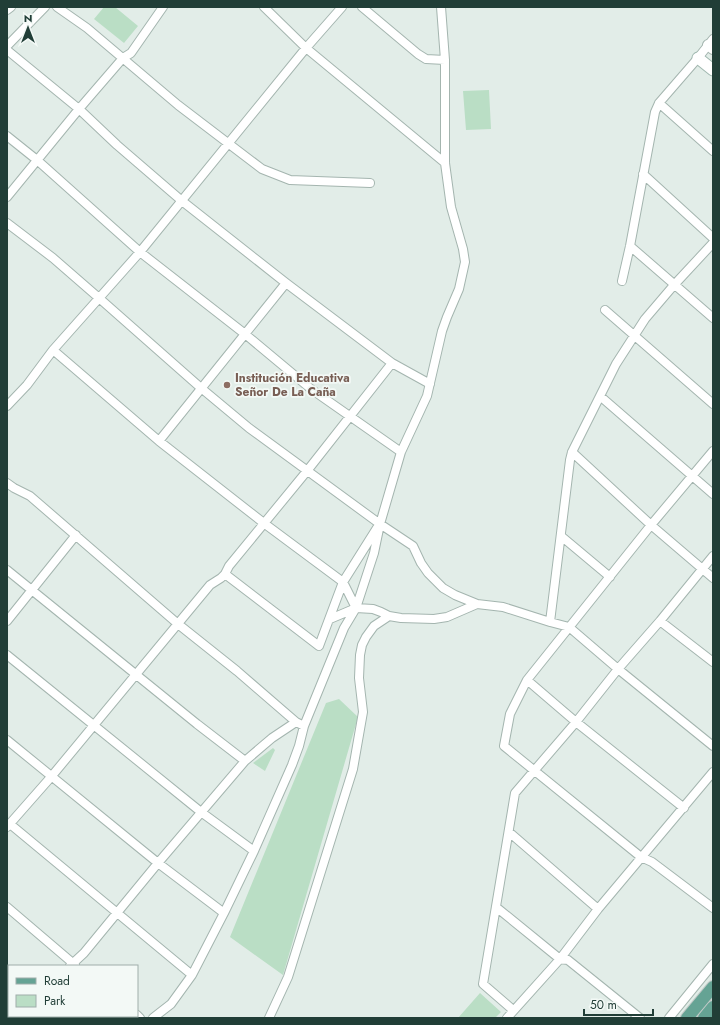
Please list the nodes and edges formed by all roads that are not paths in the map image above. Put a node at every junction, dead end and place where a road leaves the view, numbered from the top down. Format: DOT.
graph roads {
  1 [pos="11,7"];
  2 [pos="45,7"];
  3 [pos="57,7"];
  4 [pos="163,7"];
  5 [pos="264,7"];
  6 [pos="342,7"];
  7 [pos="362,7"];
  8 [pos="441,7"];
  9 [pos="7,10"];
  10 [pos="711,44"];
  11 [pos="7,46"];
  12 [pos="306,48"];
  13 [pos="7,50"];
  14 [pos="123,58"];
  15 [pos="698,58"];
  16 [pos="445,60"];
  17 [pos="713,70"];
  18 [pos="659,103"];
  19 [pos="79,109"];
  20 [pos="7,136"];
  21 [pos="228,144"];
  22 [pos="713,151"];
  23 [pos="37,160"];
  24 [pos="445,163"];
  25 [pos="643,174"];
  26 [pos="370,184"];
  27 [pos="7,197"];
  28 [pos="182,201"];
  29 [pos="7,223"];
  30 [pos="713,238"];
  31 [pos="713,243"];
  32 [pos="630,246"];
  33 [pos="140,252"];
  34 [pos="622,281"];
  35 [pos="286,283"];
  36 [pos="674,285"];
  37 [pos="99,298"];
  38 [pos="605,310"];
  39 [pos="713,318"];
  40 [pos="245,334"];
  41 [pos="635,335"];
  42 [pos="53,350"];
  43 [pos="392,363"];
  44 [pos="430,384"];
  45 [pos="201,388"];
  46 [pos="7,391"];
  47 [pos="600,396"];
  48 [pos="14,397"];
  49 [pos="713,404"];
  50 [pos="7,406"];
  51 [pos="350,416"];
  52 [pos="159,441"];
  53 [pos="713,451"];
  54 [pos="401,452"];
  55 [pos="572,452"];
  56 [pos="307,471"];
  57 [pos="692,477"];
  58 [pos="7,483"];
  59 [pos="713,494"];
  60 [pos="265,524"];
  61 [pos="380,524"];
  62 [pos="651,524"];
  63 [pos="76,535"];
  64 [pos="561,536"];
  65 [pos="713,556"];
  66 [pos="702,569"];
  67 [pos="7,570"];
  68 [pos="225,574"];
  69 [pos="610,577"];
  70 [pos="713,578"];
  71 [pos="343,582"];
  72 [pos="32,589"];
  73 [pos="477,604"];
  74 [pos="356,608"];
  75 [pos="389,616"];
  76 [pos="330,619"];
  77 [pos="7,621"];
  78 [pos="660,621"];
  79 [pos="550,622"];
  80 [pos="178,624"];
  81 [pos="569,627"];
  82 [pos="7,656"];
  83 [pos="713,662"];
  84 [pos="618,669"];
  85 [pos="136,675"];
  86 [pos="527,680"];
  87 [pos="296,722"];
  88 [pos="576,722"];
  89 [pos="93,726"];
  90 [pos="304,726"];
  91 [pos="7,740"];
  92 [pos="713,746"];
  93 [pos="245,761"];
  94 [pos="534,771"];
  95 [pos="713,772"];
  96 [pos="51,777"];
  97 [pos="684,808"];
  98 [pos="201,812"];
  99 [pos="8,826"];
  100 [pos="509,832"];
  101 [pos="254,851"];
  102 [pos="640,857"];
  103 [pos="158,863"];
  104 [pos="7,907"];
  105 [pos="496,907"];
  106 [pos="713,908"];
  107 [pos="598,909"];
  108 [pos="117,913"];
  109 [pos="224,913"];
  110 [pos="560,959"];
  111 [pos="713,964"];
  112 [pos="73,965"];
  113 [pos="192,974"];
  114 [pos="713,987"];
  115 [pos="713,1007"];
  116 [pos="513,1010"];
  117 [pos="153,1018"];
  118 [pos="269,1018"];
  119 [pos="506,1018"];
  120 [pos="640,1018"];
  121 [pos="669,1018"];
  122 [pos="687,1018"];
  123 [pos="704,1018"];
  1 -- 9 [label="street"];
  2 -- 11 [label="street"];
  3 -- 14 [label="street"];
  4 -- 14 [label="street"];
  5 -- 12 [label="street"];
  6 -- 12 [label="street"];
  7 -- 16 [label="street"];
  8 -- 16 [label="street"];
  10 -- 15 [label="street"];
  12 -- 21 [label="street"];
  12 -- 24 [label="street"];
  13 -- 19 [label="street"];
  14 -- 19 [label="street"];
  14 -- 21 [label="street"];
  15 -- 17 [label="main road"];
  15 -- 18 [label="street"];
  16 -- 24 [label="street"];
  18 -- 22 [label="street"];
  18 -- 25 [label="street"];
  19 -- 23 [label="street"];
  19 -- 28 [label="street"];
  20 -- 23 [label="street"];
  21 -- 26 [label="street"];
  21 -- 28 [label="street"];
  23 -- 27 [label="street"];
  23 -- 33 [label="street"];
  24 -- 44 [label="street"];
  25 -- 30 [label="street"];
  25 -- 32 [label="street"];
  28 -- 33 [label="street"];
  28 -- 35 [label="street"];
  29 -- 37 [label="street"];
  31 -- 36 [label="street"];
  32 -- 34 [label="street"];
  32 -- 36 [label="street"];
  33 -- 37 [label="street"];
  33 -- 40 [label="street"];
  35 -- 40 [label="street"];
  35 -- 43 [label="street"];
  36 -- 39 [label="street"];
  36 -- 41 [label="street"];
  37 -- 42 [label="street"];
  37 -- 45 [label="street"];
  38 -- 41 [label="street"];
  40 -- 45 [label="street"];
  40 -- 51 [label="street"];
  41 -- 47 [label="street"];
  41 -- 49 [label="street"];
  42 -- 48 [label="street"];
  42 -- 52 [label="street"];
  43 -- 44 [label="street"];
  43 -- 51 [label="street"];
  44 -- 54 [label="street"];
  45 -- 52 [label="street"];
  45 -- 56 [label="street"];
  46 -- 48 [label="street"];
  47 -- 55 [label="street"];
  47 -- 57 [label="street"];
  48 -- 50 [label="street"];
  51 -- 54 [label="street"];
  51 -- 56 [label="street"];
  52 -- 60 [label="street"];
  53 -- 57 [label="street"];
  54 -- 61 [label="street"];
  55 -- 62 [label="street"];
  55 -- 64 [label="street"];
  56 -- 60 [label="street"];
  56 -- 61 [label="street"];
  57 -- 59 [label="street"];
  57 -- 62 [label="street"];
  58 -- 63 [label="street"];
  60 -- 68 [label="street"];
  60 -- 71 [label="street"];
  61 -- 71 [label="street"];
  61 -- 73 [label="street"];
  61 -- 74 [label="street"];
  62 -- 66 [label="street"];
  62 -- 69 [label="street"];
  63 -- 72 [label="street"];
  63 -- 80 [label="street"];
  64 -- 69 [label="street"];
  64 -- 79 [label="street"];
  65 -- 66 [label="street"];
  66 -- 70 [label="street"];
  66 -- 78 [label="street"];
  67 -- 72 [label="street"];
  68 -- 76 [label="street"];
  68 -- 80 [label="street"];
  69 -- 81 [label="street"];
  71 -- 74 [label="street"];
  71 -- 76 [label="street"];
  72 -- 77 [label="street"];
  72 -- 85 [label="street"];
  73 -- 75 [label="street"];
  73 -- 79 [label="street"];
  74 -- 75 [label="street"];
  74 -- 76 [label="street"];
  74 -- 90 [label="street"];
  75 -- 118 [label="street"];
  78 -- 83 [label="street"];
  78 -- 84 [label="street"];
  79 -- 81 [label="street"];
  80 -- 85 [label="street"];
  80 -- 87 [label="street"];
  81 -- 84 [label="street"];
  81 -- 86 [label="street"];
  82 -- 89 [label="street"];
  84 -- 88 [label="street"];
  84 -- 92 [label="street"];
  85 -- 89 [label="street"];
  85 -- 93 [label="street"];
  86 -- 88 [label="street"];
  86 -- 94 [label="street"];
  87 -- 90 [label="street"];
  87 -- 93 [label="street"];
  88 -- 94 [label="street"];
  88 -- 97 [label="street"];
  89 -- 96 [label="street"];
  89 -- 98 [label="street"];
  90 -- 101 [label="street"];
  91 -- 96 [label="street"];
  93 -- 98 [label="street"];
  94 -- 100 [label="street"];
  94 -- 102 [label="street"];
  95 -- 97 [label="street"];
  96 -- 99 [label="street"];
  96 -- 103 [label="street"];
  97 -- 102 [label="street"];
  98 -- 101 [label="street"];
  98 -- 103 [label="street"];
  99 -- 108 [label="street"];
  100 -- 105 [label="street"];
  100 -- 107 [label="street"];
  101 -- 109 [label="street"];
  102 -- 106 [label="street"];
  102 -- 107 [label="street"];
  103 -- 108 [label="street"];
  103 -- 109 [label="street"];
  104 -- 112 [label="street"];
  105 -- 110 [label="street"];
  105 -- 116 [label="street"];
  107 -- 110 [label="street"];
  108 -- 112 [label="street"];
  108 -- 113 [label="street"];
  109 -- 113 [label="street"];
  110 -- 116 [label="street"];
  110 -- 120 [label="street"];
  111 -- 121 [label="street"];
  113 -- 117 [label="street"];
  114 -- 122 [label="main road"];
  115 -- 123 [label="main road"];
  116 -- 119 [label="street"];
}
